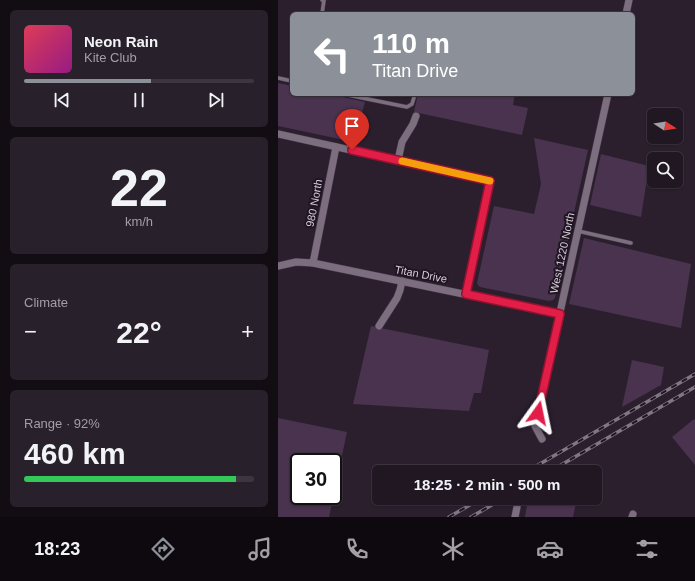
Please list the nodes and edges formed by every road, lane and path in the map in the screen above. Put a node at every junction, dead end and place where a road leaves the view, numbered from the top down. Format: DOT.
graph roads {
  1 [pos="322,0"];
  2 [pos="629,0"];
  3 [pos="322,12"];
  4 [pos="626,12"];
  5 [pos="278,78"];
  6 [pos="290,81"];
  7 [pos="353,96"];
  8 [pos="414,96"];
  9 [pos="608,96"];
  10 [pos="416,116"];
  11 [pos="278,134"];
  12 [pos="336,147"];
  13 [pos="398,160"];
  14 [pos="578,231"];
  15 [pos="631,243"];
  16 [pos="312,263"];
  17 [pos="278,266"];
  18 [pos="402,281"];
  19 [pos="466,294"];
  20 [pos="560,314"];
  21 [pos="379,326"];
  22 [pos="542,439"];
  23 [pos="517,507"];
  24 [pos="515,517"];
  1 -- 3 [label="lane"];
  2 -- 4 [label="street"];
  5 -- 6 [label="lane"];
  7 -- 8 [label="lane"];
  9 -- 14 [label="street, West 1220 North"];
  10 -- 13 [label="street"];
  11 -- 12 [label="street"];
  12 -- 13 [label="street"];
  12 -- 16 [label="street, 980 North"];
  13 -- 19 [label="street"];
  14 -- 15 [label="lane"];
  14 -- 20 [label="street, West 1220 North"];
  16 -- 17 [label="street, Titan Drive"];
  16 -- 18 [label="street, Titan Drive"];
  18 -- 19 [label="street, Titan Drive"];
  18 -- 21 [label="street"];
  19 -- 20 [label="street, Titan Drive"];
  20 -- 22 [label="street, West 1220 North"];
  23 -- 24 [label="street"];
}
